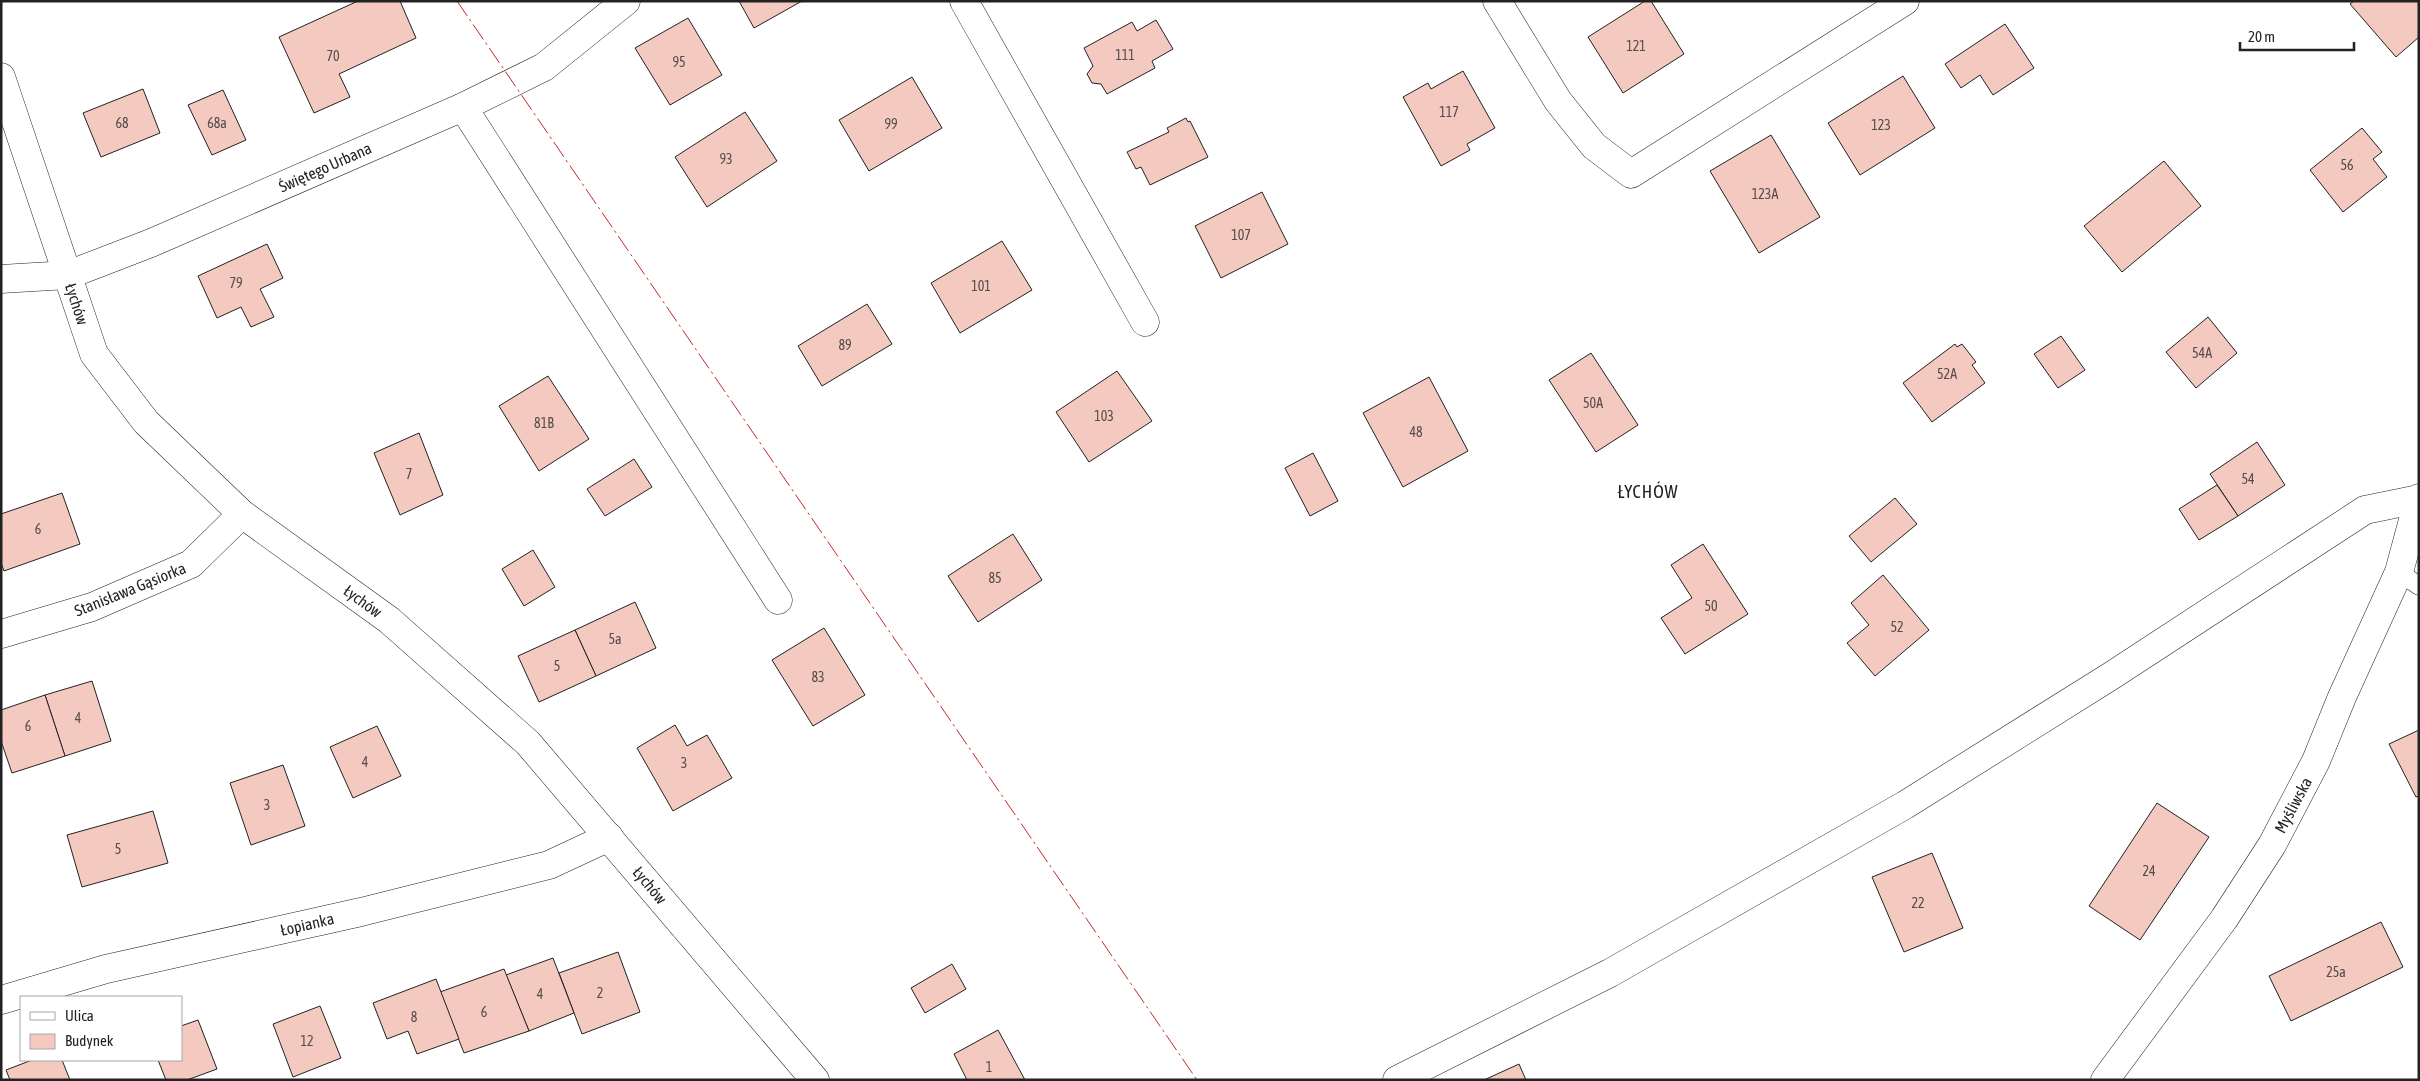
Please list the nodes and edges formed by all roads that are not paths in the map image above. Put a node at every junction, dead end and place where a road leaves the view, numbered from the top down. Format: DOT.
graph roads {
  1 [pos="626,1"];
  2 [pos="964,1"];
  3 [pos="1497,1"];
  4 [pos="1905,1"];
  5 [pos="1,77"];
  6 [pos="463,107"];
  7 [pos="68,275"];
  8 [pos="1,279"];
  9 [pos="1145,322"];
  10 [pos="2419,499"];
  11 [pos="242,514"];
  12 [pos="2409,579"];
  13 [pos="778,600"];
  14 [pos="1,634"];
  15 [pos="609,837"];
  16 [pos="1,1000"];
  17 [pos="815,1080"];
  18 [pos="1397,1080"];
  19 [pos="2105,1080"];
  1 -- 6 [label="street, Świętego Urbana"];
  2 -- 9 [label="street"];
  3 -- 4 [label="street"];
  5 -- 7 [label="street, Łychów"];
  6 -- 7 [label="street, Świętego Urbana"];
  6 -- 13 [label="street"];
  7 -- 8 [label="street, Świętego Urbana"];
  7 -- 11 [label="street, Łychów"];
  10 -- 12 [label="street, Myśliwska"];
  10 -- 18 [label="street"];
  11 -- 14 [label="street, Stanisława Gąsiorka"];
  11 -- 15 [label="street, Łychów"];
  12 -- 19 [label="street, Myśliwska"];
  15 -- 16 [label="street, Łopianka"];
  15 -- 17 [label="street, Łychów"];
}
